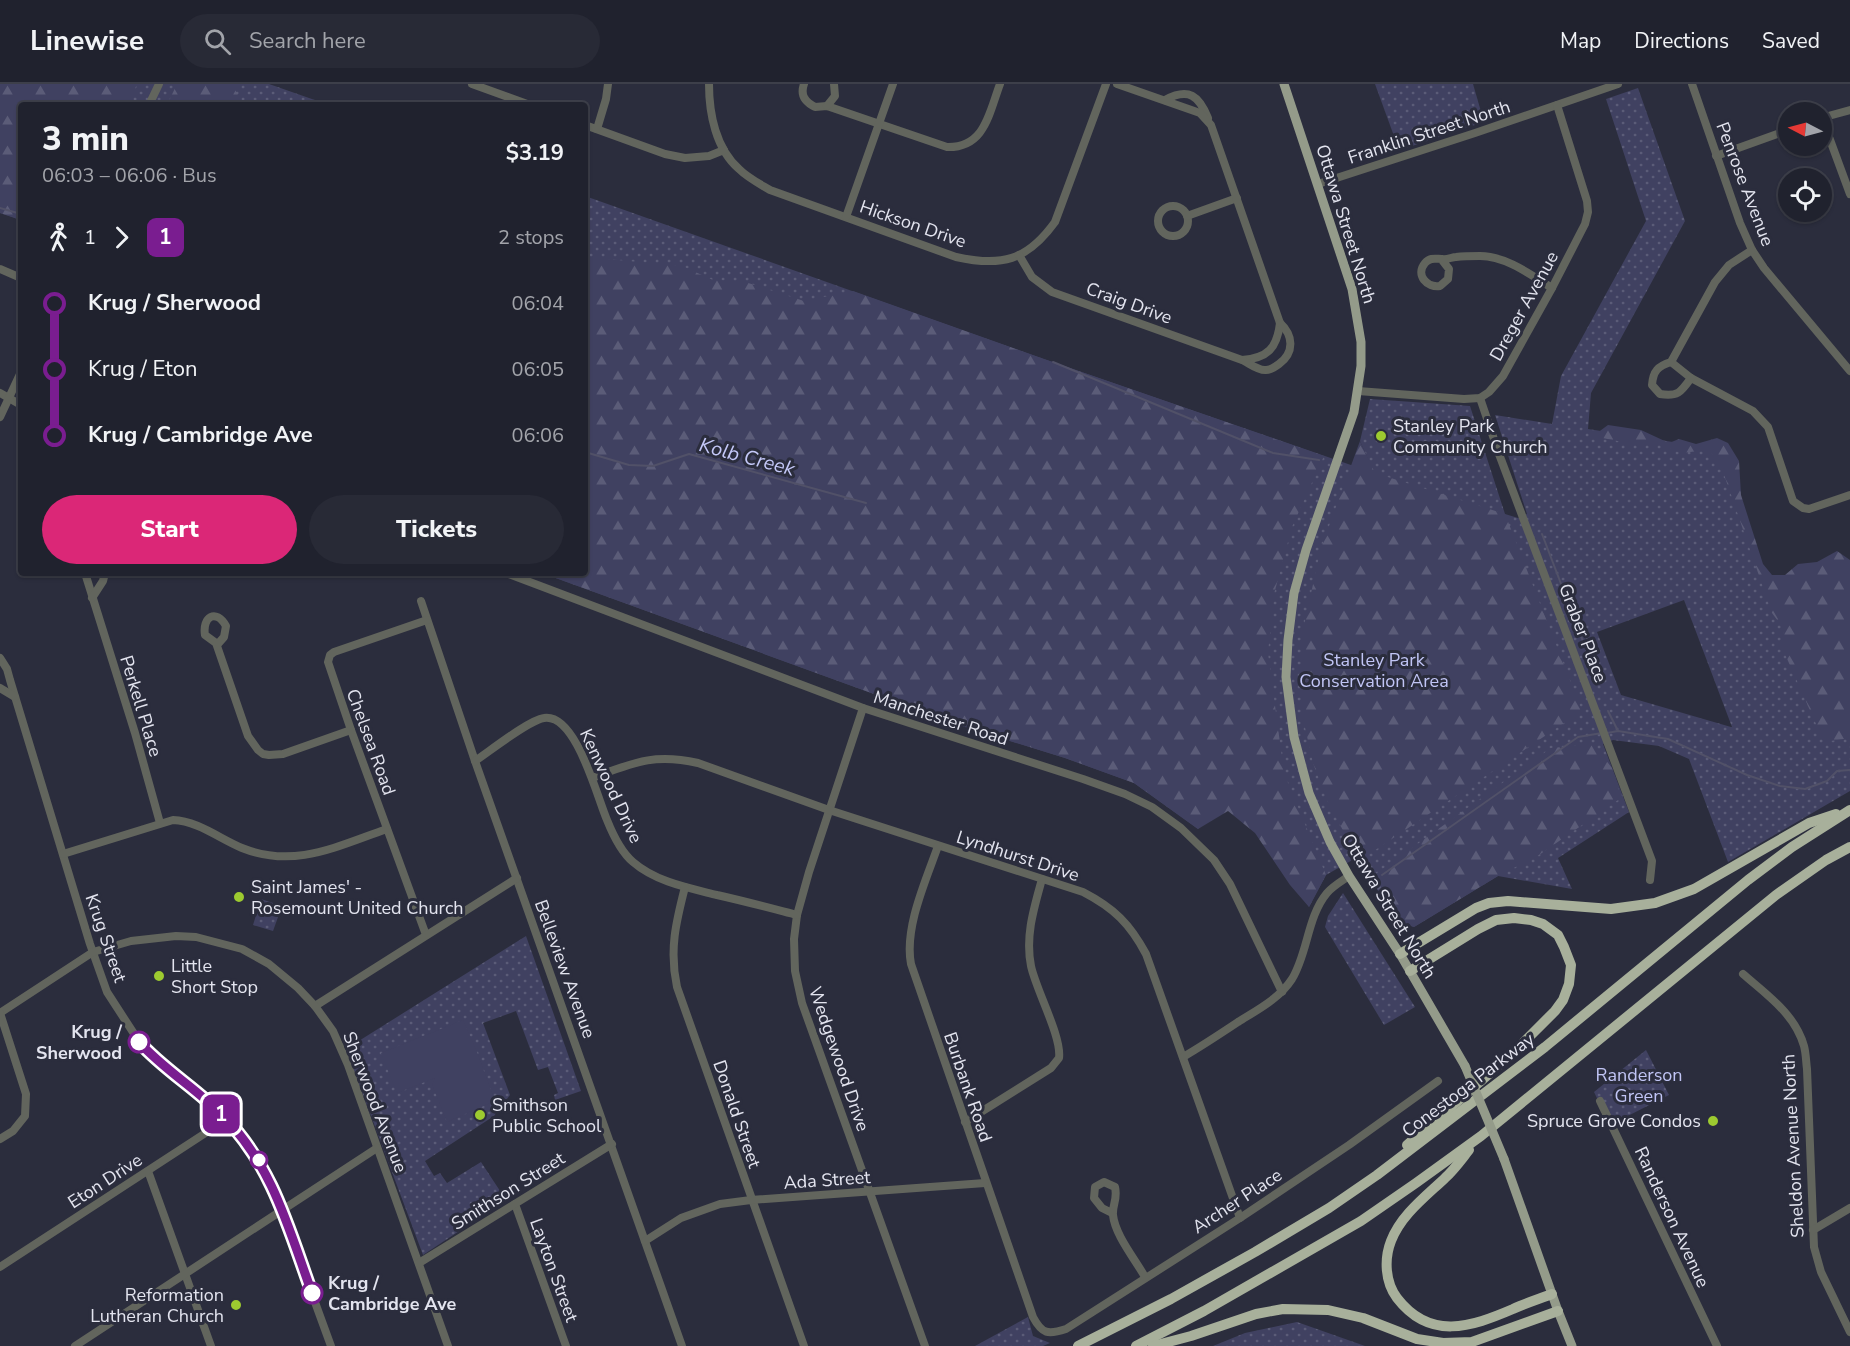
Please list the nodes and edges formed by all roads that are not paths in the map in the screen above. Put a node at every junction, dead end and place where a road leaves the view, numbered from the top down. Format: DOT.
graph roads {
  1 [pos="159,84"];
  2 [pos="472,84"];
  3 [pos="608,84"];
  4 [pos="709,84"];
  5 [pos="804,84"];
  6 [pos="834,84"];
  7 [pos="893,84"];
  8 [pos="1000,84"];
  9 [pos="1106,84"];
  10 [pos="1117,84"];
  11 [pos="1284,84"];
  12 [pos="1618,84"];
  13 [pos="1692,84"];
  14 [pos="1165,100"];
  15 [pos="150,102"];
  16 [pos="522,102"];
  17 [pos="827,105"];
  18 [pos="1557,105"];
  19 [pos="1850,110"];
  20 [pos="1832,115"];
  21 [pos="879,123"];
  22 [pos="1211,125"];
  23 [pos="588,126"];
  24 [pos="597,129"];
  25 [pos="1778,134"];
  26 [pos="1832,145"];
  27 [pos="724,150"];
  28 [pos="1716,156"];
  29 [pos="1318,184"];
  30 [pos="1850,194"];
  31 [pos="1237,198"];
  32 [pos="1187,216"];
  33 [pos="846,217"];
  34 [pos="1752,250"];
  35 [pos="1019,255"];
  36 [pos="1442,260"];
  37 [pos="0,269"];
  38 [pos="18,277"];
  39 [pos="1552,288"];
  40 [pos="1280,322"];
  41 [pos="1242,360"];
  42 [pos="1671,362"];
  43 [pos="1850,371"];
  44 [pos="18,378"];
  45 [pos="1690,378"];
  46 [pos="1358,391"];
  47 [pos="0,393"];
  48 [pos="8,398"];
  49 [pos="1480,398"];
  50 [pos="18,403"];
  51 [pos="0,417"];
  52 [pos="1850,495"];
  53 [pos="86,576"];
  54 [pos="104,576"];
  55 [pos="514,576"];
  56 [pos="92,598"];
  57 [pos="421,601"];
  58 [pos="427,620"];
  59 [pos="217,645"];
  60 [pos="0,658"];
  61 [pos="0,688"];
  62 [pos="15,697"];
  63 [pos="863,708"];
  64 [pos="351,730"];
  65 [pos="475,761"];
  66 [pos="592,778"];
  67 [pos="1850,809"];
  68 [pos="829,810"];
  69 [pos="160,823"];
  70 [pos="387,829"];
  71 [pos="938,846"];
  72 [pos="1850,847"];
  73 [pos="63,854"];
  74 [pos="1349,876"];
  75 [pos="517,879"];
  76 [pos="1042,879"];
  77 [pos="1650,880"];
  78 [pos="686,887"];
  79 [pos="797,915"];
  80 [pos="426,935"];
  81 [pos="93,952"];
  82 [pos="1400,954"];
  83 [pos="1410,971"];
  84 [pos="1743,974"];
  85 [pos="1282,992"];
  86 [pos="315,1006"];
  87 [pos="0,1013"];
  88 [pos="1183,1057"];
  89 [pos="1438,1081"];
  90 [pos="1600,1101"];
  91 [pos="227,1119"];
  92 [pos="965,1122"];
  93 [pos="1481,1136"];
  94 [pos="0,1139"];
  95 [pos="612,1144"];
  96 [pos="377,1149"];
  97 [pos="148,1171"];
  98 [pos="1377,1175"];
  99 [pos="985,1182"];
  100 [pos="869,1192"];
  101 [pos="751,1200"];
  102 [pos="515,1204"];
  103 [pos="1850,1208"];
  104 [pos="282,1210"];
  105 [pos="1112,1213"];
  106 [pos="1240,1218"];
  107 [pos="1812,1230"];
  108 [pos="645,1241"];
  109 [pos="419,1263"];
  110 [pos="0,1267"];
  111 [pos="186,1274"];
  112 [pos="1145,1277"];
  113 [pos="1552,1294"];
  114 [pos="1558,1311"];
  115 [pos="1045,1332"];
  116 [pos="1850,1332"];
  117 [pos="75,1346"];
  118 [pos="211,1346"];
  119 [pos="331,1346"];
  120 [pos="448,1346"];
  121 [pos="566,1346"];
  122 [pos="682,1346"];
  123 [pos="804,1346"];
  124 [pos="925,1346"];
  125 [pos="1078,1346"];
  126 [pos="1136,1346"];
  127 [pos="1153,1346"];
  128 [pos="1572,1346"];
  129 [pos="1717,1346"];
  1 -- 15 [label="street"];
  2 -- 16 [label="street"];
  3 -- 24 [label="street"];
  4 -- 27 [label="street, Hickson Drive"];
  5 -- 17 [label="street"];
  6 -- 17 [label="street"];
  7 -- 21 [label="street"];
  8 -- 21 [label="street"];
  9 -- 35 [label="street, Hickson Drive"];
  10 -- 14 [label="street, Craig Drive"];
  11 -- 29 [label="main road, Ottawa Street North"];
  12 -- 18 [label="street, Franklin Street North"];
  13 -- 28 [label="street, Penrose Avenue"];
  14 -- 22 [label="street, Craig Drive"];
  14 -- 22 [label="street, Craig Drive"];
  17 -- 21 [label="street"];
  18 -- 29 [label="street, Franklin Street North"];
  18 -- 39 [label="street, Dreger Avenue"];
  19 -- 20 [label="street"];
  21 -- 33 [label="street"];
  22 -- 31 [label="street, Craig Drive"];
  23 -- 24 [label="street"];
  24 -- 27 [label="street"];
  25 -- 28 [label="street"];
  26 -- 30 [label="street"];
  27 -- 33 [label="street, Hickson Drive"];
  28 -- 34 [label="street, Penrose Avenue"];
  29 -- 46 [label="main road, Ottawa Street North"];
  31 -- 32 [label="street"];
  31 -- 40 [label="street, Craig Drive"];
  33 -- 35 [label="street, Hickson Drive"];
  34 -- 42 [label="street"];
  34 -- 43 [label="street, Penrose Avenue"];
  35 -- 41 [label="street, Craig Drive"];
  36 -- 39 [label="street"];
  37 -- 38 [label="street"];
  39 -- 49 [label="street, Dreger Avenue"];
  40 -- 41 [label="street"];
  40 -- 41 [label="street, Craig Drive"];
  42 -- 45 [label="street"];
  42 -- 45 [label="street"];
  44 -- 48 [label="street"];
  45 -- 52 [label="street"];
  46 -- 49 [label="street"];
  46 -- 74 [label="main road, Ottawa Street North"];
  47 -- 48 [label="street"];
  48 -- 50 [label="street"];
  48 -- 51 [label="street"];
  49 -- 77 [label="street, Graber Place"];
  53 -- 56 [label="street, Perkell Place"];
  54 -- 56 [label="street"];
  55 -- 63 [label="street, Manchester Road"];
  56 -- 69 [label="street, Perkell Place"];
  57 -- 58 [label="street, Belleview Avenue"];
  58 -- 64 [label="street, Chelsea Road"];
  58 -- 65 [label="street, Belleview Avenue"];
  59 -- 64 [label="street"];
  60 -- 62 [label="street, Krug Street"];
  61 -- 62 [label="street"];
  62 -- 73 [label="street, Krug Street"];
  63 -- 68 [label="street, Wedgewood Drive"];
  63 -- 85 [label="street, Manchester Road"];
  64 -- 70 [label="street, Chelsea Road"];
  65 -- 66 [label="street, Kenwood Drive"];
  65 -- 75 [label="street, Belleview Avenue"];
  66 -- 68 [label="street, Lyndhurst Drive"];
  66 -- 78 [label="street, Kenwood Drive"];
  67 -- 82 [label="highway"];
  67 -- 98 [label="highway, Conestoga Parkway"];
  68 -- 71 [label="street, Lyndhurst Drive"];
  68 -- 79 [label="street, Wedgewood Drive"];
  69 -- 70 [label="street"];
  69 -- 73 [label="street"];
  70 -- 80 [label="street, Chelsea Road"];
  71 -- 76 [label="street, Lyndhurst Drive"];
  71 -- 92 [label="street, Burbank Road"];
  72 -- 93 [label="highway"];
  73 -- 81 [label="street, Krug Street"];
  74 -- 82 [label="main road, Ottawa Street North"];
  74 -- 85 [label="street"];
  75 -- 80 [label="street"];
  75 -- 95 [label="street, Belleview Avenue"];
  76 -- 88 [label="street, Lyndhurst Drive"];
  76 -- 92 [label="street"];
  78 -- 79 [label="street, Kenwood Drive"];
  78 -- 101 [label="street, Donald Street"];
  79 -- 100 [label="street, Wedgewood Drive"];
  80 -- 86 [label="street"];
  81 -- 86 [label="street, Sherwood Avenue"];
  81 -- 87 [label="street, Sherwood Avenue"];
  81 -- 91 [label="street, Krug Street"];
  82 -- 83 [label="main road, Ottawa Street North"];
  83 -- 98 [label="highway"];
  83 -- 113 [label="main road, Ottawa Street North, bridge"];
  84 -- 107 [label="street, Sheldon Avenue North"];
  85 -- 88 [label="street"];
  86 -- 96 [label="street, Sherwood Avenue"];
  87 -- 94 [label="street"];
  88 -- 106 [label="street, Lyndhurst Drive"];
  89 -- 106 [label="street, Archer Place"];
  90 -- 129 [label="street, Randerson Avenue"];
  91 -- 97 [label="street, Eton Drive"];
  91 -- 104 [label="street, Krug Street"];
  92 -- 99 [label="street, Burbank Road"];
  93 -- 113 [label="highway"];
  93 -- 126 [label="highway"];
  95 -- 102 [label="street, Smithson Street"];
  95 -- 108 [label="street, Belleview Avenue"];
  96 -- 104 [label="street"];
  96 -- 109 [label="street, Sherwood Avenue"];
  97 -- 110 [label="street, Eton Drive"];
  97 -- 111 [label="street"];
  98 -- 125 [label="highway, Conestoga Parkway"];
  99 -- 100 [label="street, Ada Street"];
  99 -- 115 [label="street, Burbank Road"];
  100 -- 101 [label="street, Ada Street"];
  100 -- 124 [label="street, Wedgewood Drive"];
  101 -- 108 [label="street, Ada Street"];
  101 -- 123 [label="street, Donald Street"];
  102 -- 109 [label="street, Smithson Street"];
  102 -- 121 [label="street, Layton Street"];
  103 -- 107 [label="street"];
  104 -- 111 [label="street"];
  104 -- 119 [label="street, Krug Street"];
  105 -- 112 [label="street"];
  106 -- 112 [label="street, Archer Place"];
  107 -- 116 [label="street, Sheldon Avenue North"];
  108 -- 122 [label="street, Belleview Avenue"];
  109 -- 120 [label="street, Sherwood Avenue"];
  111 -- 117 [label="street"];
  111 -- 118 [label="street"];
  112 -- 115 [label="street, Archer Place"];
  113 -- 114 [label="main road, Ottawa Street North"];
  114 -- 127 [label="highway"];
  114 -- 128 [label="main road, Ottawa Street North"];
}
